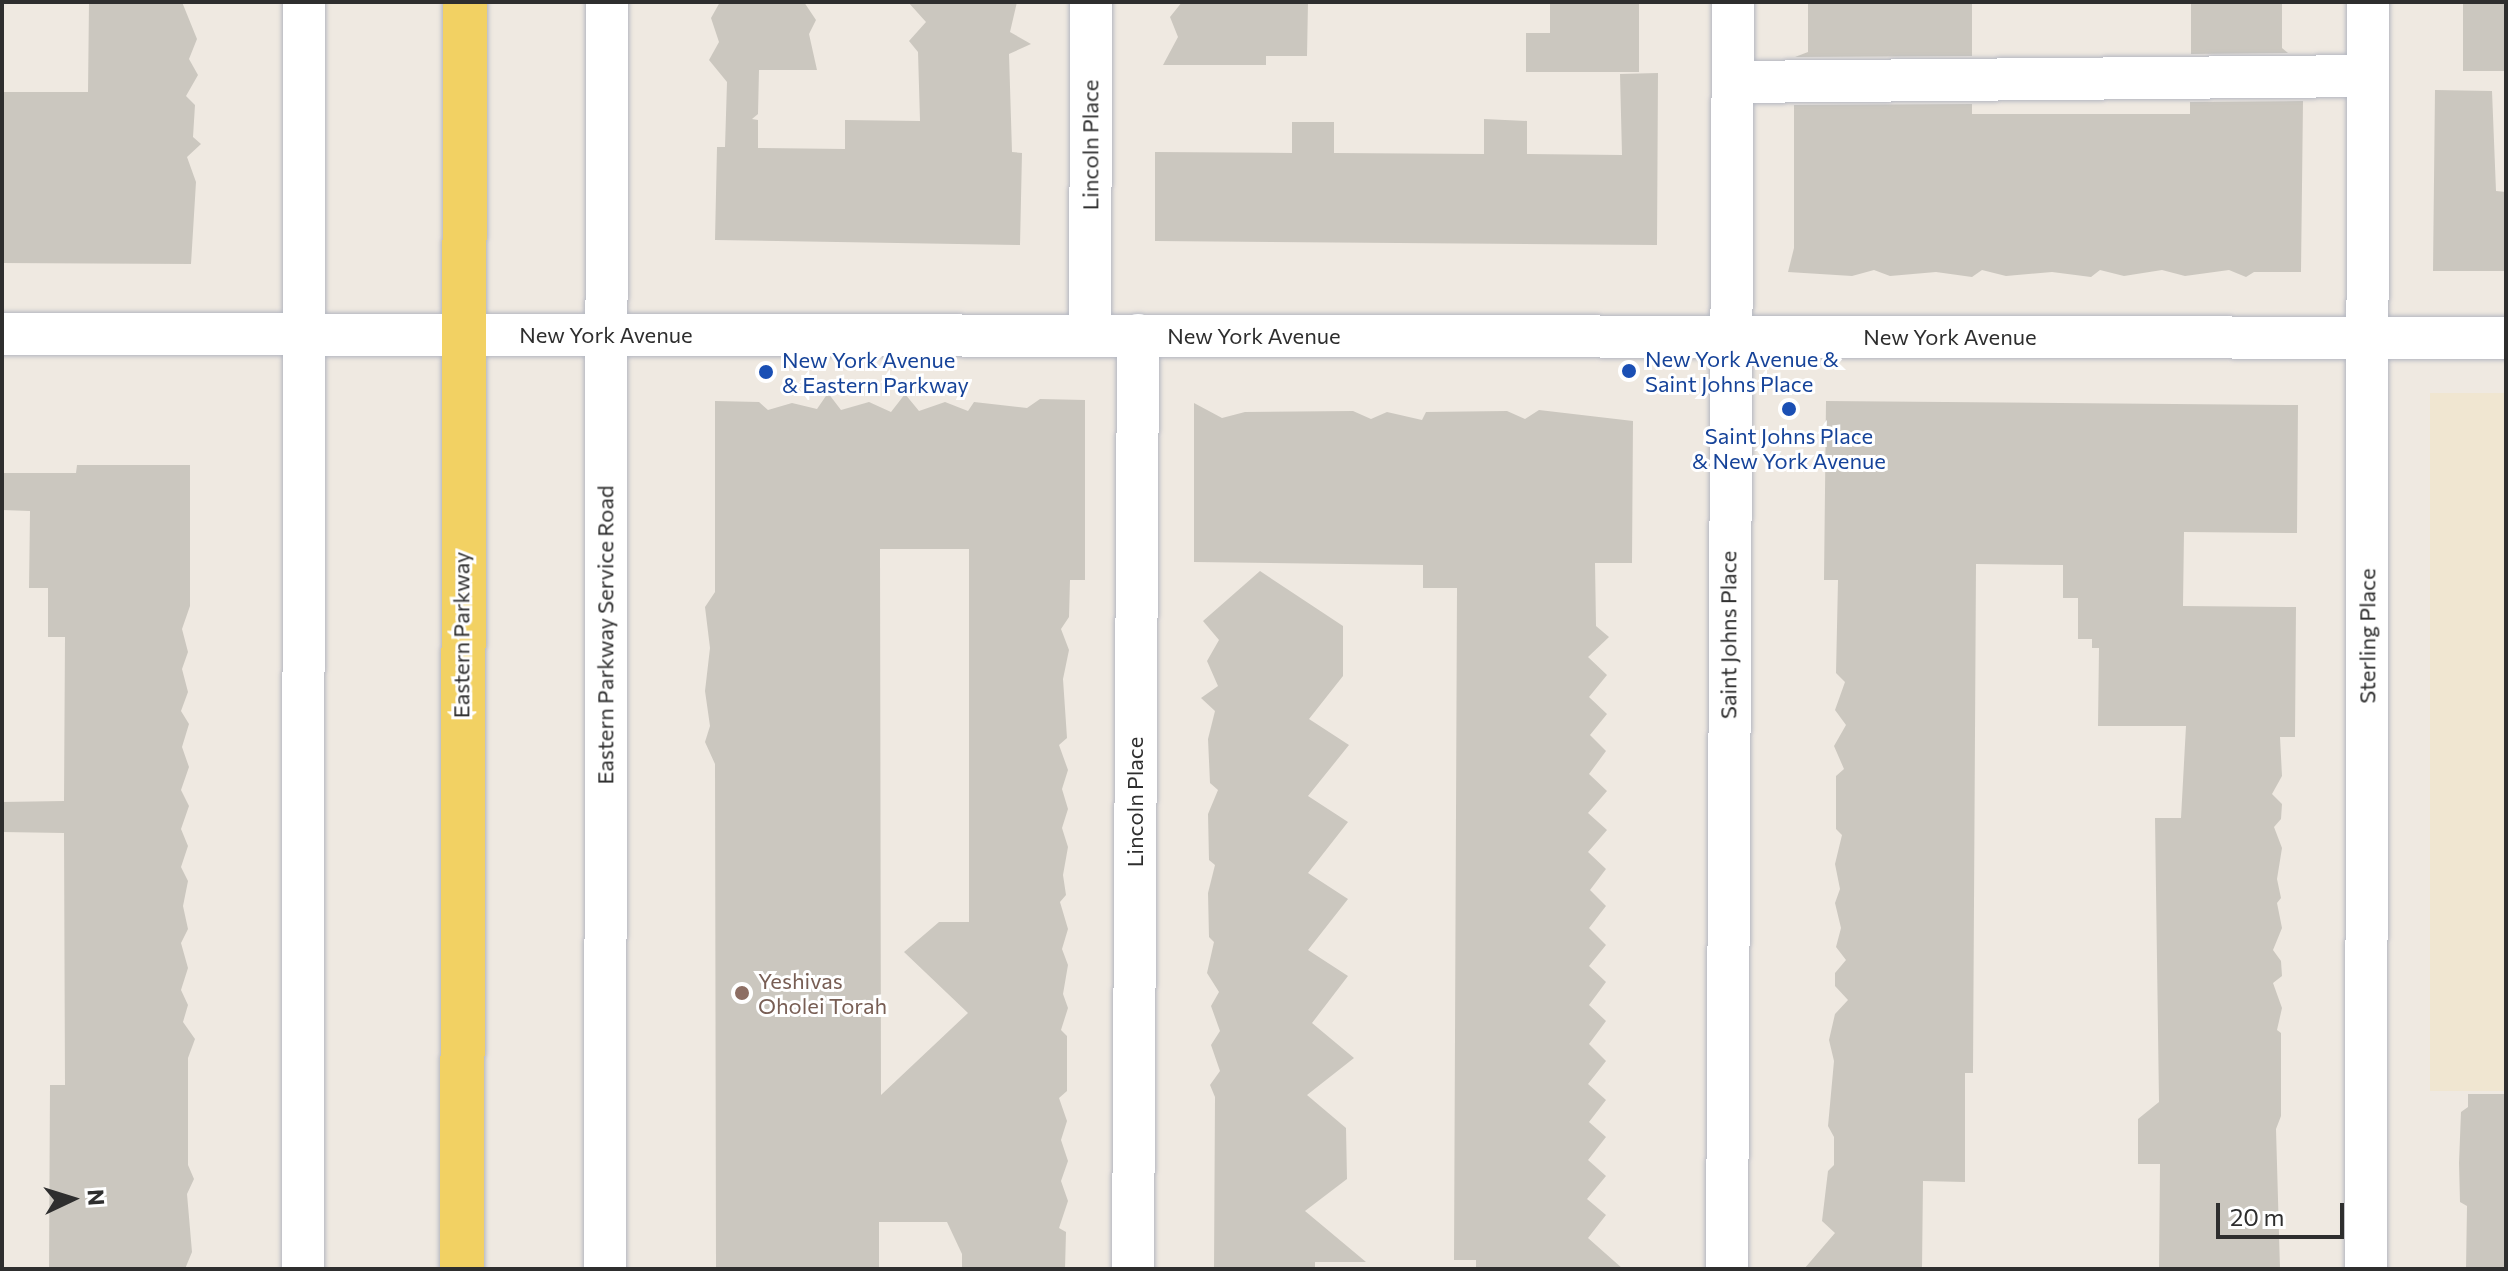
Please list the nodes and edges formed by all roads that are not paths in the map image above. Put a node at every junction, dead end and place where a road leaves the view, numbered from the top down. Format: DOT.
graph roads {
  1 [pos="304,2"];
  2 [pos="465,2"];
  3 [pos="607,2"];
  4 [pos="1091,2"];
  5 [pos="1733,2"];
  6 [pos="2368,2"];
  7 [pos="2368,76"];
  8 [pos="1733,82"];
  9 [pos="2,334"];
  10 [pos="304,335"];
  11 [pos="464,335"];
  12 [pos="606,335"];
  13 [pos="1138,335"];
  14 [pos="1090,336"];
  15 [pos="1728,337"];
  16 [pos="2367,338"];
  17 [pos="2506,338"];
  18 [pos="303,1269"];
  19 [pos="462,1269"];
  20 [pos="605,1269"];
  21 [pos="1133,1269"];
  22 [pos="1727,1269"];
  23 [pos="2366,1269"];
  1 -- 10 [label="street"];
  2 -- 11 [label="main road, Eastern Parkway"];
  3 -- 12 [label="street, Eastern Parkway Service Road"];
  4 -- 14 [label="street, Lincoln Place"];
  5 -- 8 [label="street, Saint Johns Place"];
  6 -- 7 [label="street, Sterling Place"];
  7 -- 8 [label="street"];
  7 -- 16 [label="street, Sterling Place"];
  8 -- 15 [label="street, Saint Johns Place"];
  9 -- 10 [label="street, New York Avenue"];
  10 -- 11 [label="street, New York Avenue"];
  10 -- 18 [label="street"];
  11 -- 12 [label="street, New York Avenue"];
  11 -- 19 [label="main road, Eastern Parkway"];
  12 -- 14 [label="street, New York Avenue"];
  12 -- 20 [label="street, Eastern Parkway Service Road"];
  13 -- 14 [label="street, New York Avenue"];
  13 -- 15 [label="street, New York Avenue"];
  13 -- 21 [label="street, Lincoln Place"];
  15 -- 16 [label="street, New York Avenue"];
  15 -- 22 [label="street, Saint Johns Place"];
  16 -- 17 [label="street, New York Avenue"];
  16 -- 23 [label="street, Sterling Place"];
}
